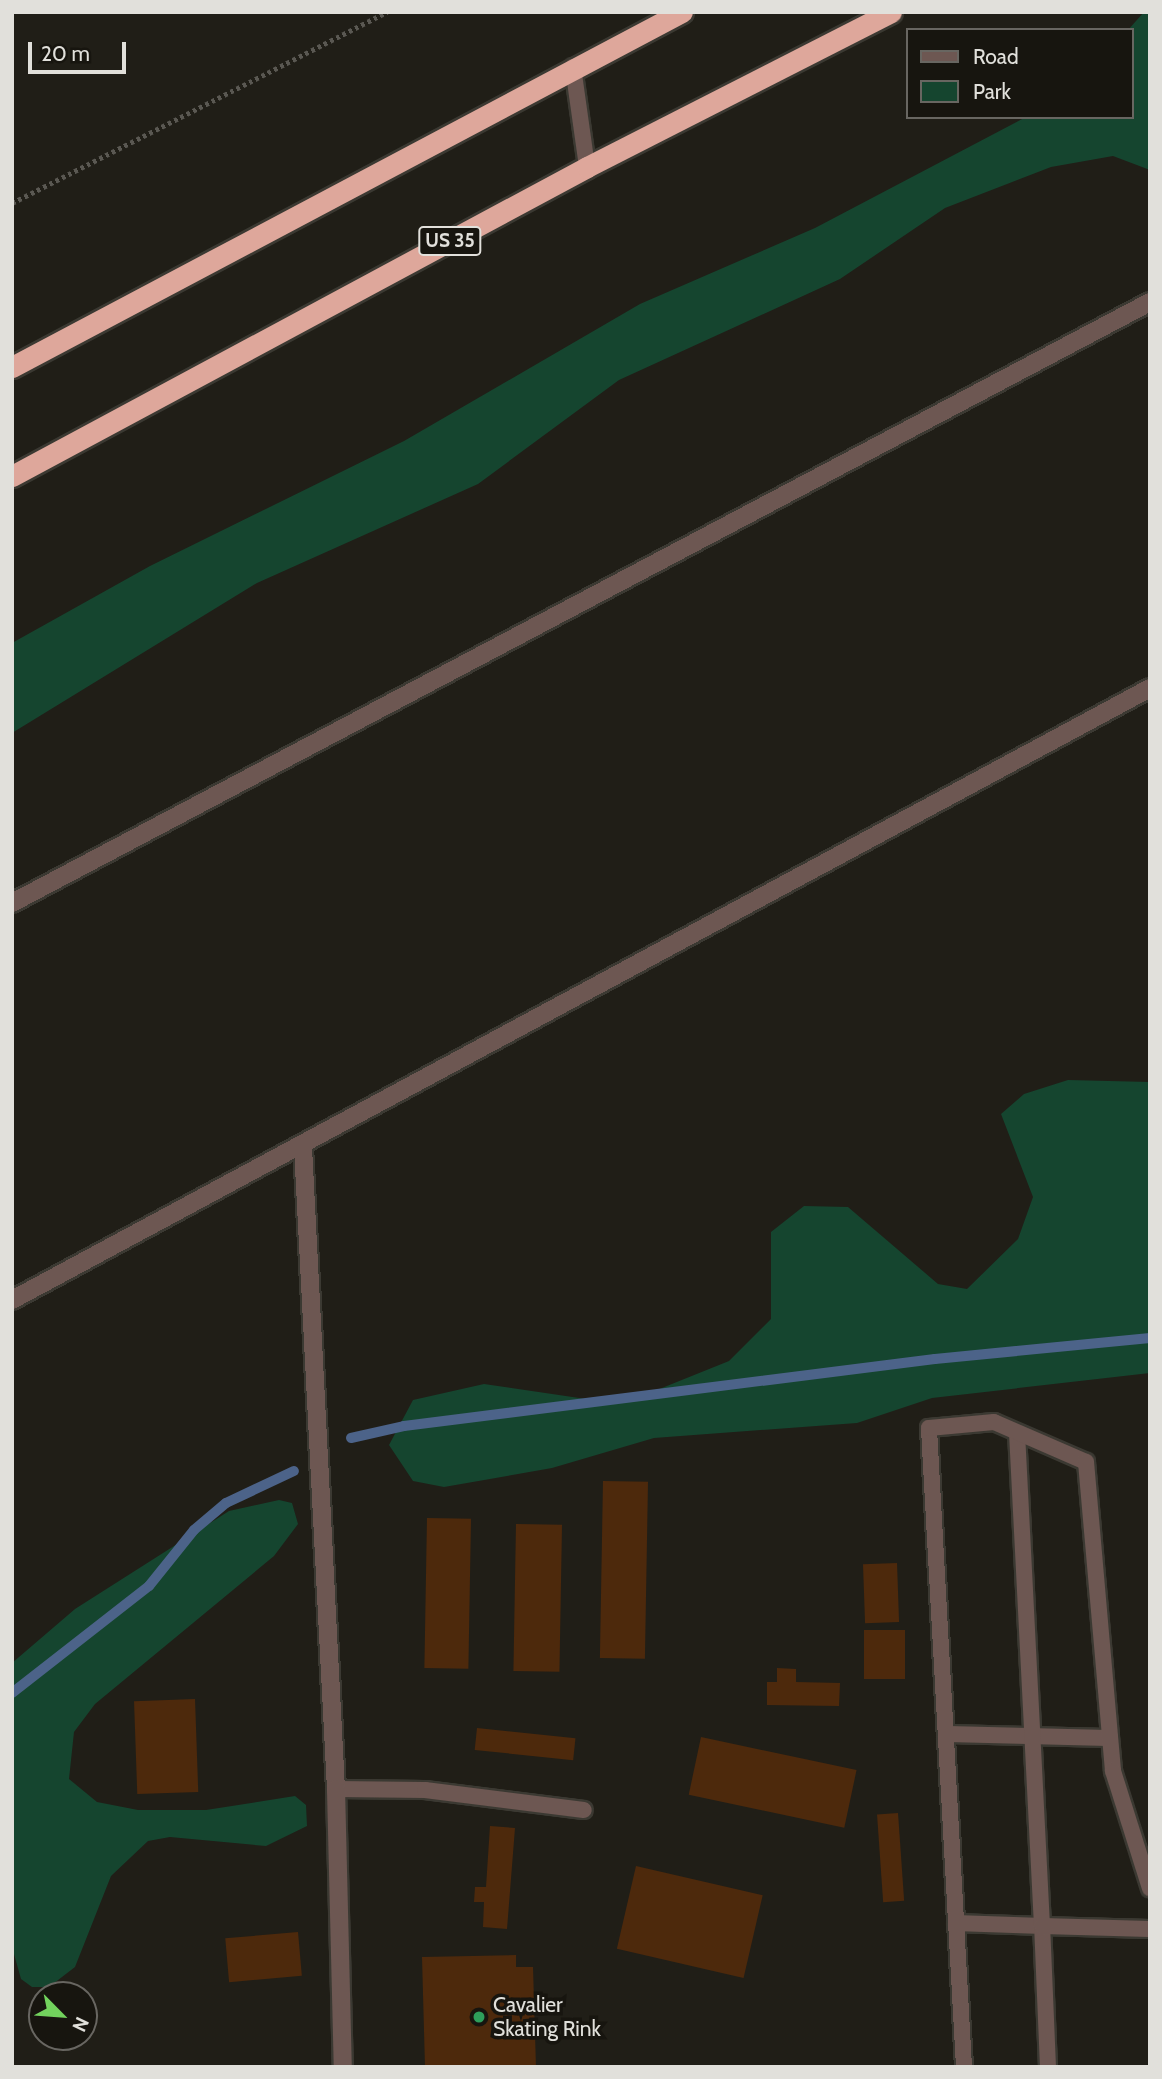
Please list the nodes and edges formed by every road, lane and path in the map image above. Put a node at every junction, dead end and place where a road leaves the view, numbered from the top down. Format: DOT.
graph roads {
  1 [pos="387,12"];
  2 [pos="681,12"];
  3 [pos="891,12"];
  4 [pos="573,67"];
  5 [pos="587,166"];
  6 [pos="12,203"];
  7 [pos="1150,302"];
  8 [pos="12,367"];
  9 [pos="12,476"];
  10 [pos="1150,688"];
  11 [pos="12,903"];
  12 [pos="303,1147"];
  13 [pos="12,1300"];
  14 [pos="1017,1435"];
  15 [pos="946,1734"];
  16 [pos="1032,1734"];
  17 [pos="1110,1738"];
  18 [pos="336,1789"];
  19 [pos="584,1810"];
  20 [pos="1150,1888"];
  21 [pos="956,1923"];
  22 [pos="1042,1926"];
  23 [pos="1150,1929"];
  24 [pos="343,2067"];
  25 [pos="964,2067"];
  26 [pos="1048,2067"];
  1 -- 6 [label="path"];
  2 -- 4 [label="highway"];
  3 -- 5 [label="highway, US 35"];
  4 -- 5 [label="lane"];
  4 -- 8 [label="highway"];
  5 -- 9 [label="highway, US 35"];
  7 -- 11 [label="street"];
  10 -- 12 [label="street"];
  12 -- 13 [label="street"];
  12 -- 18 [label="street"];
  14 -- 15 [label="lane"];
  14 -- 16 [label="lane"];
  14 -- 17 [label="lane"];
  15 -- 16 [label="lane"];
  15 -- 21 [label="lane"];
  16 -- 17 [label="lane"];
  16 -- 22 [label="lane"];
  17 -- 20 [label="lane"];
  18 -- 19 [label="lane"];
  18 -- 24 [label="street"];
  21 -- 22 [label="lane"];
  21 -- 25 [label="lane"];
  22 -- 23 [label="lane"];
  22 -- 26 [label="lane"];
}
